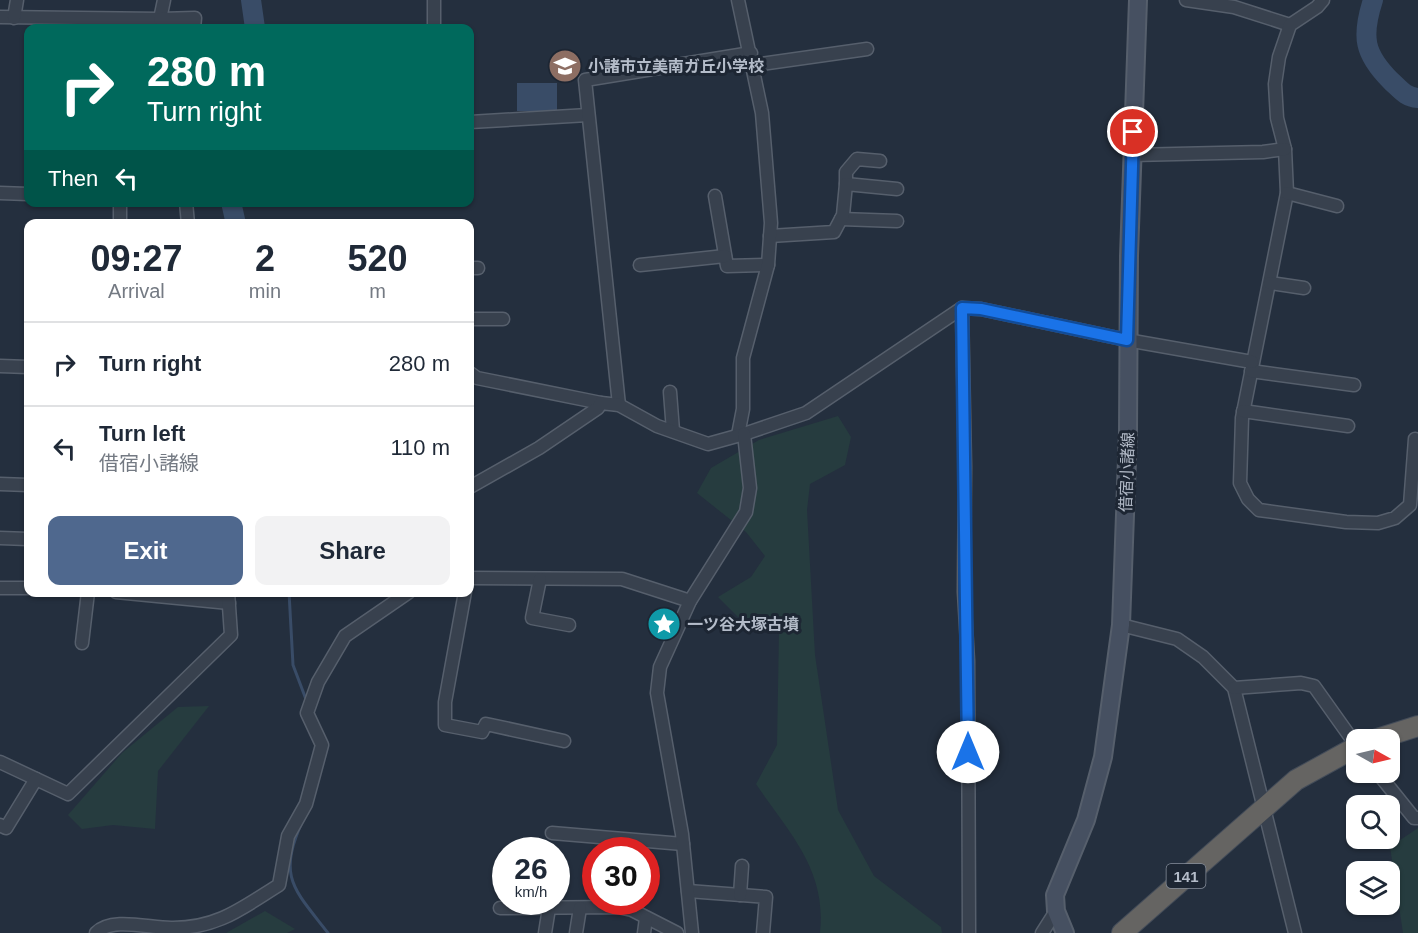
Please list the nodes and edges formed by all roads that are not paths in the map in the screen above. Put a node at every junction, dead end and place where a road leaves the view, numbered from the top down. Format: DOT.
graph roads {
  1 [pos="17,0"];
  2 [pos="164,0"];
  3 [pos="434,0"];
  4 [pos="738,0"];
  5 [pos="1138,0"];
  6 [pos="1186,0"];
  7 [pos="1323,0"];
  8 [pos="0,18"];
  9 [pos="14,18"];
  10 [pos="160,19"];
  11 [pos="194,24"];
  12 [pos="434,24"];
  13 [pos="1290,25"];
  14 [pos="867,49"];
  15 [pos="752,59"];
  16 [pos="588,115"];
  17 [pos="474,122"];
  18 [pos="1285,149"];
  19 [pos="1132,155"];
  20 [pos="880,160"];
  21 [pos="846,184"];
  22 [pos="897,189"];
  23 [pos="0,193"];
  24 [pos="1287,193"];
  25 [pos="24,194"];
  26 [pos="715,196"];
  27 [pos="1337,206"];
  28 [pos="841,219"];
  29 [pos="897,221"];
  30 [pos="770,236"];
  31 [pos="725,256"];
  32 [pos="640,265"];
  33 [pos="768,265"];
  34 [pos="1270,283"];
  35 [pos="1304,288"];
  36 [pos="962,308"];
  37 [pos="474,319"];
  38 [pos="503,319"];
  39 [pos="1127,340"];
  40 [pos="0,366"];
  41 [pos="24,367"];
  42 [pos="1252,367"];
  43 [pos="474,376"];
  44 [pos="1354,385"];
  45 [pos="670,392"];
  46 [pos="601,403"];
  47 [pos="619,405"];
  48 [pos="1243,411"];
  49 [pos="1348,426"];
  50 [pos="673,431"];
  51 [pos="741,435"];
  52 [pos="1414,439"];
  53 [pos="0,484"];
  54 [pos="24,485"];
  55 [pos="474,485"];
  56 [pos="0,538"];
  57 [pos="24,539"];
  58 [pos="474,578"];
  59 [pos="540,579"];
  60 [pos="0,588"];
  61 [pos="24,588"];
  62 [pos="87,597"];
  63 [pos="210,597"];
  64 [pos="402,597"];
  65 [pos="464,597"];
  66 [pos="229,598"];
  67 [pos="690,601"];
  68 [pos="569,625"];
  69 [pos="1121,625"];
  70 [pos="82,643"];
  71 [pos="1234,688"];
  72 [pos="1418,726"];
  73 [pos="1346,732"];
  74 [pos="1400,732"];
  75 [pos="564,741"];
  76 [pos="1346,752"];
  77 [pos="0,762"];
  78 [pos="36,779"];
  79 [pos="1386,783"];
  80 [pos="1256,814"];
  81 [pos="1418,818"];
  82 [pos="0,825"];
  83 [pos="552,833"];
  84 [pos="683,844"];
  85 [pos="742,866"];
  86 [pos="688,891"];
  87 [pos="740,895"];
  88 [pos="570,908"];
  89 [pos="580,908"];
  90 [pos="1056,911"];
  91 [pos="548,915"];
  92 [pos="646,918"];
  93 [pos="96,933"];
  94 [pos="545,933"];
  95 [pos="576,933"];
  96 [pos="644,933"];
  97 [pos="677,933"];
  98 [pos="692,933"];
  99 [pos="763,933"];
  100 [pos="969,933"];
  101 [pos="1042,933"];
  102 [pos="1065,933"];
  103 [pos="1122,933"];
  104 [pos="1142,933"];
  105 [pos="1294,933"];
  1 -- 9 [label="street"];
  2 -- 10 [label="street"];
  3 -- 12 [label="street"];
  4 -- 15 [label="street"];
  5 -- 19 [label="main road, 借宿小諸線"];
  6 -- 13 [label="street"];
  7 -- 13 [label="street"];
  8 -- 9 [label="street"];
  9 -- 10 [label="street"];
  10 -- 11 [label="street"];
  13 -- 18 [label="street"];
  14 -- 15 [label="street"];
  15 -- 16 [label="street"];
  15 -- 30 [label="street"];
  16 -- 17 [label="street"];
  16 -- 47 [label="street"];
  18 -- 19 [label="street"];
  18 -- 24 [label="street"];
  19 -- 39 [label="main road, 借宿小諸線"];
  20 -- 21 [label="street"];
  21 -- 22 [label="street"];
  21 -- 28 [label="street"];
  23 -- 25 [label="street"];
  24 -- 27 [label="street"];
  24 -- 34 [label="street"];
  26 -- 31 [label="street"];
  28 -- 29 [label="street"];
  28 -- 30 [label="street"];
  30 -- 33 [label="street"];
  31 -- 32 [label="street"];
  31 -- 33 [label="street"];
  33 -- 51 [label="street"];
  34 -- 35 [label="street"];
  34 -- 42 [label="street"];
  36 -- 39 [label="street"];
  36 -- 51 [label="street"];
  36 -- 100 [label="street"];
  37 -- 38 [label="street"];
  39 -- 42 [label="street"];
  39 -- 69 [label="main road, 借宿小諸線"];
  40 -- 41 [label="street"];
  42 -- 44 [label="street"];
  42 -- 48 [label="street"];
  43 -- 46 [label="street"];
  45 -- 50 [label="street"];
  46 -- 47 [label="street"];
  46 -- 55 [label="street"];
  47 -- 50 [label="street"];
  48 -- 49 [label="street"];
  48 -- 52 [label="street"];
  50 -- 51 [label="street"];
  51 -- 67 [label="street"];
  53 -- 54 [label="street"];
  56 -- 57 [label="street"];
  58 -- 59 [label="street"];
  59 -- 67 [label="street"];
  59 -- 68 [label="street"];
  60 -- 61 [label="street"];
  62 -- 70 [label="street"];
  63 -- 66 [label="street"];
  64 -- 93 [label="street"];
  65 -- 75 [label="street"];
  66 -- 78 [label="street"];
  67 -- 84 [label="street"];
  69 -- 71 [label="street"];
  69 -- 90 [label="main road, 借宿小諸線"];
  71 -- 73 [label="street"];
  71 -- 80 [label="street"];
  72 -- 74 [label="highway"];
  76 -- 80 [label="highway, 141"];
  77 -- 78 [label="street"];
  78 -- 82 [label="street"];
  79 -- 81 [label="street"];
  80 -- 103 [label="highway, 141"];
  80 -- 104 [label="highway, 141"];
  80 -- 105 [label="street"];
  83 -- 84 [label="street"];
  84 -- 86 [label="street"];
  85 -- 87 [label="street"];
  86 -- 87 [label="street"];
  86 -- 98 [label="street"];
  87 -- 99 [label="street"];
  88 -- 89 [label="street"];
  89 -- 92 [label="street"];
  89 -- 95 [label="street"];
  90 -- 101 [label="street"];
  90 -- 102 [label="main road"];
  91 -- 94 [label="street"];
  92 -- 96 [label="street"];
  92 -- 97 [label="street"];
}
